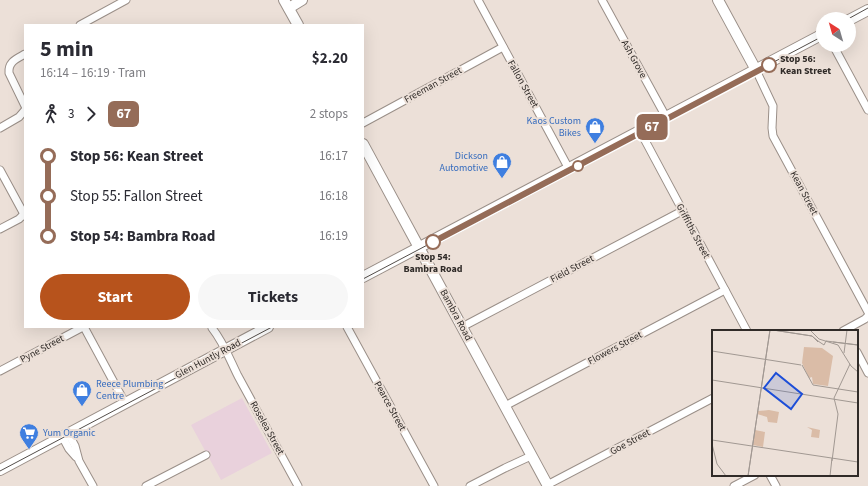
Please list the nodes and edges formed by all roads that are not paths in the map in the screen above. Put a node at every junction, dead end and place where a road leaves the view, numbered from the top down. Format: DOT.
graph roads {
  1 [pos="126,0"];
  2 [pos="302,0"];
  3 [pos="478,0"];
  4 [pos="602,0"];
  5 [pos="718,0"];
  6 [pos="286,4"];
  7 [pos="868,10"];
  8 [pos="856,16"];
  9 [pos="82,24"];
  10 [pos="297,24"];
  11 [pos="816,38"];
  12 [pos="503,47"];
  13 [pos="837,52"];
  14 [pos="24,55"];
  15 [pos="756,70"];
  16 [pos="24,104"];
  17 [pos="868,110"];
  18 [pos="24,111"];
  19 [pos="666,117"];
  20 [pos="364,122"];
  21 [pos="0,128"];
  22 [pos="640,132"];
  23 [pos="364,146"];
  24 [pos="569,169"];
  25 [pos="0,170"];
  26 [pos="682,211"];
  27 [pos="24,213"];
  28 [pos="24,216"];
  29 [pos="0,229"];
  30 [pos="419,248"];
  31 [pos="364,276"];
  32 [pos="724,290"];
  33 [pos="868,312"];
  34 [pos="868,316"];
  35 [pos="462,327"];
  36 [pos="82,328"];
  37 [pos="85,328"];
  38 [pos="211,328"];
  39 [pos="266,328"];
  40 [pos="347,328"];
  41 [pos="746,330"];
  42 [pos="846,330"];
  43 [pos="224,351"];
  44 [pos="858,354"];
  45 [pos="0,371"];
  46 [pos="868,373"];
  47 [pos="712,399"];
  48 [pos="125,403"];
  49 [pos="505,406"];
  50 [pos="65,435"];
  51 [pos="530,453"];
  52 [pos="206,455"];
  53 [pos="0,470"];
  54 [pos="753,476"];
  55 [pos="771,476"];
  56 [pos="93,486"];
  57 [pos="146,486"];
  58 [pos="298,486"];
  59 [pos="434,486"];
  60 [pos="470,486"];
  61 [pos="548,486"];
  62 [pos="734,486"];
  63 [pos="776,486"];
  1 -- 9 [label="street"];
  2 -- 6 [label="street"];
  3 -- 12 [label="street, Fallon Street"];
  4 -- 19 [label="street, Ash Grove"];
  5 -- 15 [label="street"];
  6 -- 10 [label="street"];
  7 -- 8 [label="street"];
  11 -- 15 [label="street"];
  12 -- 20 [label="street, Freeman Street"];
  12 -- 24 [label="street, Fallon Street"];
  13 -- 17 [label="street"];
  14 -- 16 [label="street"];
  15 -- 19 [label="street"];
  15 -- 33 [label="street, Kean Street"];
  18 -- 21 [label="street"];
  19 -- 22 [label="street"];
  22 -- 24 [label="street"];
  22 -- 26 [label="street, Griffiths Street"];
  23 -- 30 [label="street, Bambra Road"];
  24 -- 30 [label="street"];
  25 -- 27 [label="street"];
  26 -- 32 [label="street, Griffiths Street"];
  26 -- 35 [label="street, Field Street"];
  28 -- 29 [label="street"];
  30 -- 31 [label="street"];
  30 -- 35 [label="street, Bambra Road"];
  32 -- 41 [label="street, Griffiths Street"];
  32 -- 49 [label="street, Flowers Street"];
  34 -- 42 [label="street"];
  35 -- 49 [label="street, Bambra Road"];
  36 -- 45 [label="street, Pyne Street"];
  37 -- 48 [label="street"];
  38 -- 43 [label="street, Roselea Street"];
  39 -- 43 [label="street, Glen Huntly Road"];
  40 -- 59 [label="street, Pearce Street"];
  43 -- 48 [label="street, Glen Huntly Road"];
  43 -- 58 [label="street, Roselea Street"];
  44 -- 46 [label="street"];
  47 -- 61 [label="street, Goe Street"];
  48 -- 50 [label="street, Glen Huntly Road"];
  49 -- 51 [label="street, Bambra Road"];
  50 -- 53 [label="street, Glen Huntly Road"];
  50 -- 56 [label="street"];
  51 -- 60 [label="street"];
  51 -- 61 [label="street, Bambra Road"];
  52 -- 57 [label="street"];
  54 -- 62 [label="street"];
  55 -- 63 [label="street"];
}
